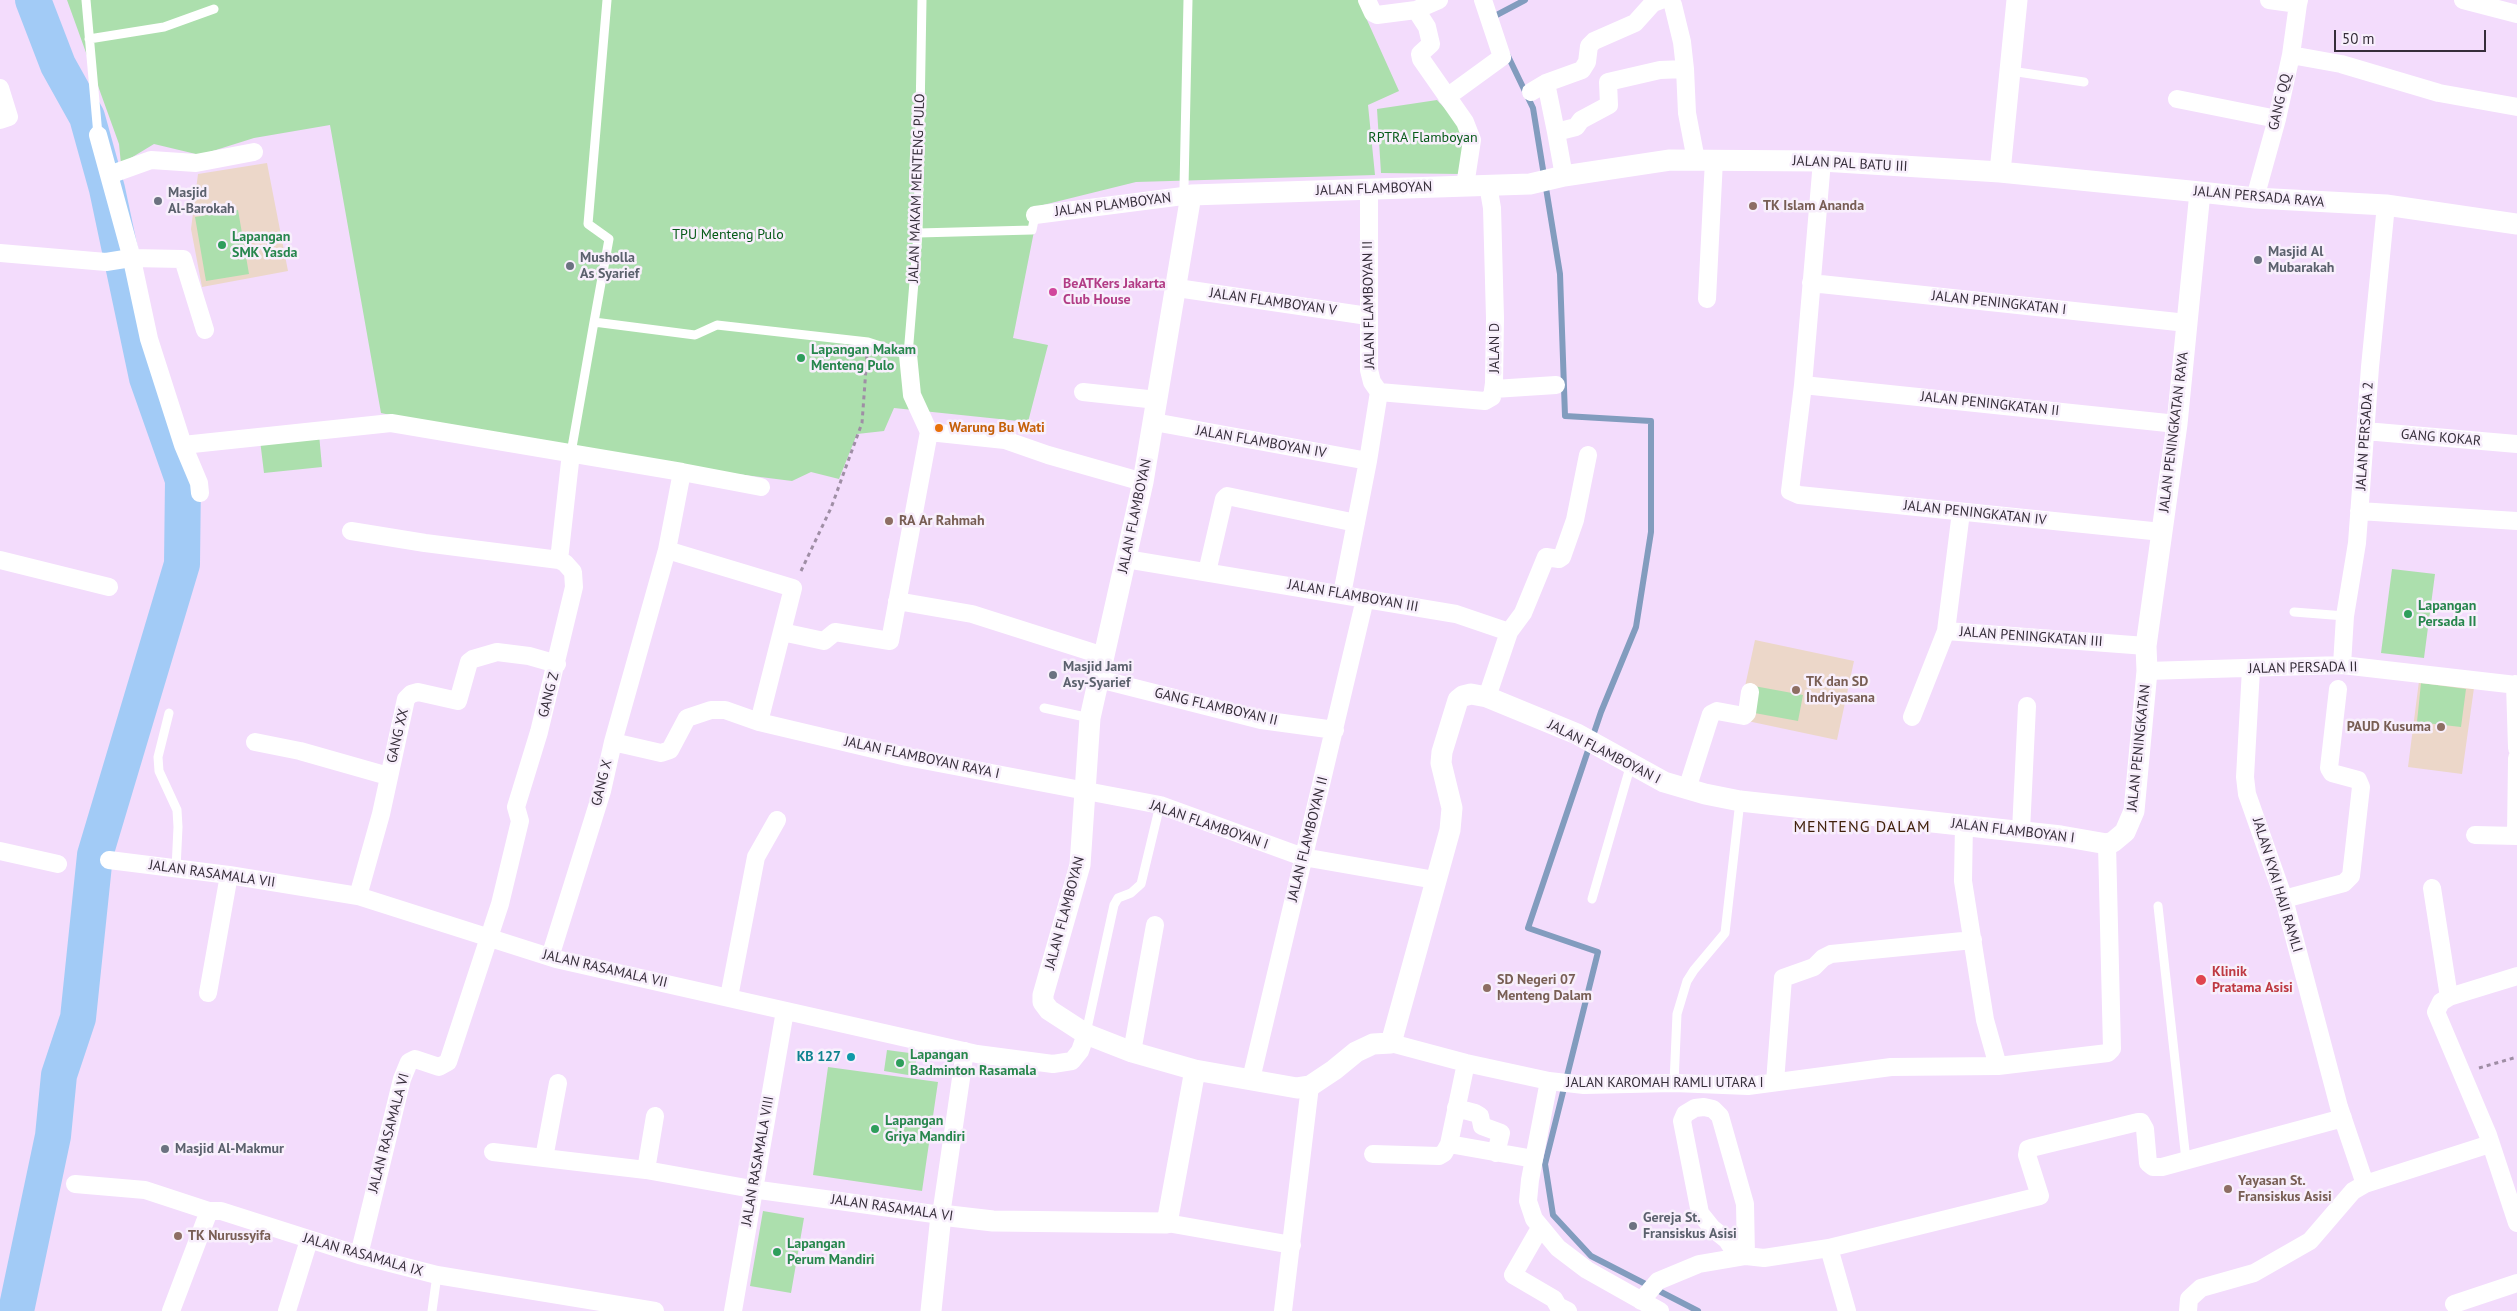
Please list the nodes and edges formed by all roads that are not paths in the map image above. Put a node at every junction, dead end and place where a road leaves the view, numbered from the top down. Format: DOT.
graph roads {
  1 [pos="86,0"];
  2 [pos="607,0"];
  3 [pos="922,0"];
  4 [pos="1188,0"];
  5 [pos="1367,0"];
  6 [pos="1439,0"];
  7 [pos="1483,0"];
  8 [pos="1661,0"];
  9 [pos="1670,0"];
  10 [pos="2017,0"];
  11 [pos="2269,0"];
  12 [pos="2463,0"];
  13 [pos="2299,2"];
  14 [pos="214,9"];
  15 [pos="1416,10"];
  16 [pos="2517,14"];
  17 [pos="90,39"];
  18 [pos="2291,56"];
  19 [pos="1685,69"];
  20 [pos="2011,71"];
  21 [pos="2084,82"];
  22 [pos="0,88"];
  23 [pos="1447,97"];
  24 [pos="2177,98"];
  25 [pos="2517,107"];
  26 [pos="2277,119"];
  27 [pos="0,120"];
  28 [pos="1556,132"];
  29 [pos="98,135"];
  30 [pos="254,152"];
  31 [pos="1705,160"];
  32 [pos="1822,161"];
  33 [pos="2000,172"];
  34 [pos="109,175"];
  35 [pos="1558,177"];
  36 [pos="1530,184"];
  37 [pos="1488,185"];
  38 [pos="1465,186"];
  39 [pos="1369,189"];
  40 [pos="2200,192"];
  41 [pos="1191,194"];
  42 [pos="2255,198"];
  43 [pos="2386,206"];
  44 [pos="1035,214"];
  45 [pos="2517,224"];
  46 [pos="918,233"];
  47 [pos="0,253"];
  48 [pos="129,259"];
  49 [pos="1811,283"];
  50 [pos="1177,288"];
  51 [pos="1707,299"];
  52 [pos="1368,316"];
  53 [pos="594,322"];
  54 [pos="2187,323"];
  55 [pos="205,330"];
  56 [pos="908,355"];
  57 [pos="1556,385"];
  58 [pos="1803,385"];
  59 [pos="1494,389"];
  60 [pos="1084,392"];
  61 [pos="1379,392"];
  62 [pos="1157,400"];
  63 [pos="1154,422"];
  64 [pos="2177,424"];
  65 [pos="2365,431"];
  66 [pos="929,432"];
  67 [pos="2517,444"];
  68 [pos="183,445"];
  69 [pos="571,453"];
  70 [pos="1588,455"];
  71 [pos="1368,461"];
  72 [pos="682,472"];
  73 [pos="1143,482"];
  74 [pos="761,487"];
  75 [pos="200,493"];
  76 [pos="2359,511"];
  77 [pos="1961,512"];
  78 [pos="2517,521"];
  79 [pos="1356,523"];
  80 [pos="351,531"];
  81 [pos="2162,532"];
  82 [pos="667,550"];
  83 [pos="1126,559"];
  84 [pos="0,560"];
  85 [pos="558,560"];
  86 [pos="1207,572"];
  87 [pos="109,587"];
  88 [pos="1342,594"];
  89 [pos="1366,599"];
  90 [pos="896,602"];
  91 [pos="2294,612"];
  92 [pos="2345,616"];
  93 [pos="1946,630"];
  94 [pos="782,632"];
  95 [pos="1509,632"];
  96 [pos="2146,646"];
  97 [pos="1104,656"];
  98 [pos="557,664"];
  99 [pos="2342,665"];
  100 [pos="2251,668"];
  101 [pos="2147,671"];
  102 [pos="1099,679"];
  103 [pos="2516,684"];
  104 [pos="2338,689"];
  105 [pos="1750,692"];
  106 [pos="1487,697"];
  107 [pos="2027,706"];
  108 [pos="1044,708"];
  109 [pos="169,713"];
  110 [pos="1912,716"];
  111 [pos="1090,718"];
  112 [pos="759,722"];
  113 [pos="1335,730"];
  114 [pos="255,742"];
  115 [pos="613,742"];
  116 [pos="2517,748"];
  117 [pos="2517,758"];
  118 [pos="1631,764"];
  119 [pos="388,776"];
  120 [pos="1687,789"];
  121 [pos="1085,792"];
  122 [pos="1740,801"];
  123 [pos="1160,805"];
  124 [pos="777,820"];
  125 [pos="1964,824"];
  126 [pos="2021,831"];
  127 [pos="2475,836"];
  128 [pos="2517,836"];
  129 [pos="2107,844"];
  130 [pos="0,850"];
  131 [pos="1303,857"];
  132 [pos="109,860"];
  133 [pos="58,864"];
  134 [pos="176,869"];
  135 [pos="229,875"];
  136 [pos="1435,880"];
  137 [pos="2432,888"];
  138 [pos="358,896"];
  139 [pos="1592,899"];
  140 [pos="2284,899"];
  141 [pos="2158,906"];
  142 [pos="1156,925"];
  143 [pos="490,939"];
  144 [pos="1973,940"];
  145 [pos="550,957"];
  146 [pos="2517,976"];
  147 [pos="208,993"];
  148 [pos="729,997"];
  149 [pos="2449,997"];
  150 [pos="784,1011"];
  151 [pos="1086,1034"];
  152 [pos="1391,1043"];
  153 [pos="965,1051"];
  154 [pos="1132,1052"];
  155 [pos="1466,1063"];
  156 [pos="1998,1066"];
  157 [pos="1194,1070"];
  158 [pos="1251,1079"];
  159 [pos="1554,1082"];
  160 [pos="1775,1082"];
  161 [pos="558,1083"];
  162 [pos="1674,1083"];
  163 [pos="1310,1086"];
  164 [pos="1456,1108"];
  165 [pos="655,1116"];
  166 [pos="2343,1118"];
  167 [pos="1449,1144"];
  168 [pos="2490,1144"];
  169 [pos="493,1152"];
  170 [pos="1496,1153"];
  171 [pos="1373,1154"];
  172 [pos="544,1158"];
  173 [pos="1534,1159"];
  174 [pos="2186,1160"];
  175 [pos="646,1170"];
  176 [pos="75,1184"];
  177 [pos="2365,1184"];
  178 [pos="752,1188"];
  179 [pos="209,1211"];
  180 [pos="941,1215"];
  181 [pos="1167,1223"];
  182 [pos="2517,1223"];
  183 [pos="1540,1228"];
  184 [pos="309,1240"];
  185 [pos="1292,1245"];
  186 [pos="1829,1248"];
  187 [pos="359,1255"];
  188 [pos="1742,1256"];
  189 [pos="437,1276"];
  190 [pos="2517,1283"];
  191 [pos="1640,1301"];
  192 [pos="2454,1304"];
  193 [pos="171,1311"];
  194 [pos="287,1311"];
  195 [pos="432,1311"];
  196 [pos="655,1311"];
  197 [pos="733,1311"];
  198 [pos="930,1311"];
  199 [pos="1283,1311"];
  200 [pos="1568,1311"];
  201 [pos="1660,1311"];
  202 [pos="1847,1311"];
  203 [pos="2188,1311"];
  1 -- 17 [label="lane"];
  2 -- 53 [label="lane"];
  3 -- 46 [label="lane, JALAN MAKAM MENTENG PULO"];
  4 -- 41 [label="lane"];
  5 -- 15 [label="street"];
  6 -- 15 [label="street"];
  7 -- 23 [label="street"];
  8 -- 28 [label="street"];
  9 -- 19 [label="street"];
  10 -- 20 [label="street"];
  11 -- 13 [label="street"];
  12 -- 16 [label="street"];
  13 -- 18 [label="street, GANG QQ"];
  14 -- 17 [label="lane"];
  15 -- 23 [label="street"];
  17 -- 29 [label="lane"];
  18 -- 25 [label="street"];
  18 -- 26 [label="street, GANG QQ"];
  19 -- 28 [label="street"];
  19 -- 31 [label="street"];
  20 -- 21 [label="lane"];
  20 -- 33 [label="street"];
  22 -- 27 [label="street"];
  23 -- 38 [label="street"];
  24 -- 26 [label="street"];
  26 -- 42 [label="street, GANG QQ"];
  28 -- 35 [label="street"];
  29 -- 34 [label="street"];
  30 -- 34 [label="street"];
  31 -- 32 [label="street, JALAN PAL BATU III"];
  31 -- 35 [label="street, JALAN PAL BATU III"];
  31 -- 51 [label="street"];
  32 -- 33 [label="street, JALAN PAL BATU III"];
  32 -- 49 [label="street"];
  33 -- 40 [label="street, JALAN PERSADA RAYA"];
  34 -- 48 [label="street"];
  35 -- 36 [label="street, JALAN PAL BATU III"];
  36 -- 37 [label="street, JALAN FLAMBOYAN"];
  37 -- 38 [label="street, JALAN FLAMBOYAN"];
  37 -- 59 [label="street, JALAN D"];
  38 -- 39 [label="street, JALAN FLAMBOYAN"];
  39 -- 41 [label="street, JALAN FLAMBOYAN"];
  39 -- 52 [label="street, JALAN FLAMBOYAN II"];
  40 -- 42 [label="street, JALAN PERSADA RAYA"];
  40 -- 54 [label="street, JALAN PENINGKATAN RAYA"];
  41 -- 44 [label="street, JALAN PLAMBOYAN"];
  41 -- 50 [label="street, JALAN FLAMBOYAN"];
  42 -- 43 [label="street, JALAN PERSADA RAYA"];
  43 -- 45 [label="street, JALAN PERSADA RAYA"];
  43 -- 65 [label="street, JALAN PERSADA 2"];
  44 -- 46 [label="lane"];
  46 -- 56 [label="lane, JALAN MAKAM MENTENG PULO"];
  47 -- 48 [label="street"];
  48 -- 55 [label="street"];
  48 -- 68 [label="street"];
  49 -- 54 [label="street, JALAN PENINGKATAN I"];
  49 -- 58 [label="street"];
  50 -- 52 [label="street, JALAN FLAMBOYAN V"];
  50 -- 62 [label="street, JALAN FLAMBOYAN"];
  52 -- 61 [label="street, JALAN FLAMBOYAN II"];
  53 -- 56 [label="lane"];
  53 -- 69 [label="lane"];
  54 -- 64 [label="street, JALAN PENINGKATAN RAYA"];
  56 -- 66 [label="street, JALAN MAKAM MENTENG PULO"];
  57 -- 59 [label="street"];
  58 -- 64 [label="street, JALAN PENINGKATAN II"];
  58 -- 77 [label="street, JALAN PENINGKATAN IV"];
  59 -- 61 [label="street, JALAN D"];
  60 -- 62 [label="street"];
  61 -- 71 [label="street"];
  62 -- 63 [label="street, JALAN FLAMBOYAN"];
  63 -- 71 [label="street, JALAN FLAMBOYAN IV"];
  63 -- 73 [label="street, JALAN FLAMBOYAN"];
  64 -- 81 [label="street, JALAN PENINGKATAN RAYA"];
  65 -- 67 [label="street, GANG KOKAR"];
  65 -- 76 [label="street, JALAN PERSADA 2"];
  66 -- 73 [label="street"];
  66 -- 90 [label="street"];
  68 -- 69 [label="street"];
  68 -- 75 [label="street"];
  69 -- 72 [label="street"];
  69 -- 85 [label="street"];
  70 -- 95 [label="street"];
  71 -- 79 [label="street"];
  72 -- 74 [label="street"];
  72 -- 82 [label="street"];
  73 -- 83 [label="street, JALAN FLAMBOYAN"];
  76 -- 78 [label="street"];
  76 -- 92 [label="street, JALAN PERSADA 2"];
  77 -- 81 [label="street, JALAN PENINGKATAN IV"];
  77 -- 93 [label="street, JALAN PENINGKATAN III"];
  79 -- 86 [label="street"];
  79 -- 88 [label="street"];
  80 -- 85 [label="street"];
  81 -- 96 [label="street, JALAN PENINGKATAN RAYA"];
  82 -- 94 [label="street"];
  82 -- 115 [label="street"];
  83 -- 86 [label="street, JALAN FLAMBOYAN III"];
  83 -- 97 [label="street, JALAN FLAMBOYAN"];
  84 -- 87 [label="street"];
  85 -- 98 [label="street, GANG Z"];
  86 -- 88 [label="street, JALAN FLAMBOYAN III"];
  88 -- 89 [label="street, JALAN FLAMBOYAN III"];
  89 -- 95 [label="street, JALAN FLAMBOYAN III"];
  89 -- 113 [label="street, JALAN FLAMBOYAN II"];
  90 -- 94 [label="street"];
  90 -- 97 [label="street"];
  91 -- 92 [label="lane"];
  92 -- 99 [label="street, JALAN PERSADA 2"];
  93 -- 96 [label="street, JALAN PENINGKATAN III"];
  93 -- 110 [label="street"];
  94 -- 112 [label="street"];
  95 -- 106 [label="street"];
  96 -- 101 [label="street, JALAN PENINGKATAN RAYA"];
  97 -- 102 [label="street, JALAN FLAMBOYAN"];
  98 -- 119 [label="street, GANG XX"];
  98 -- 143 [label="street, GANG Z"];
  99 -- 100 [label="street, JALAN PERSADA II"];
  99 -- 103 [label="street, JALAN PERSADA II"];
  100 -- 101 [label="street, JALAN PERSADA II"];
  100 -- 140 [label="street, JALAN KYAI HAJI RAMLI"];
  101 -- 129 [label="street, JALAN PENINGKATAN"];
  102 -- 111 [label="street, JALAN FLAMBOYAN"];
  102 -- 113 [label="street, GANG FLAMBOYAN II"];
  103 -- 116 [label="street"];
  104 -- 140 [label="street"];
  105 -- 120 [label="street"];
  106 -- 118 [label="street, JALAN FLAMBOYAN I"];
  106 -- 136 [label="street, JALAN FLAMBOYAN I"];
  107 -- 126 [label="street"];
  108 -- 111 [label="lane"];
  109 -- 134 [label="lane"];
  111 -- 121 [label="street, JALAN FLAMBOYAN"];
  112 -- 115 [label="street, GANG X"];
  112 -- 121 [label="street, JALAN FLAMBOYAN RAYA I"];
  113 -- 131 [label="street, JALAN FLAMBOYAN II"];
  114 -- 119 [label="street"];
  115 -- 145 [label="street, GANG X"];
  117 -- 128 [label="street"];
  118 -- 120 [label="street, JALAN FLAMBOYAN I"];
  118 -- 139 [label="lane"];
  119 -- 138 [label="street, GANG XX"];
  120 -- 122 [label="street, JALAN FLAMBOYAN I"];
  121 -- 123 [label="street, JALAN FLAMBOYAN I"];
  121 -- 151 [label="street, JALAN FLAMBOYAN"];
  122 -- 125 [label="street, JALAN FLAMBOYAN I"];
  122 -- 162 [label="lane"];
  123 -- 131 [label="street, JALAN FLAMBOYAN I"];
  123 -- 151 [label="lane"];
  124 -- 148 [label="street"];
  125 -- 126 [label="street, JALAN FLAMBOYAN I"];
  125 -- 144 [label="street"];
  126 -- 129 [label="street, JALAN FLAMBOYAN I"];
  127 -- 128 [label="street"];
  129 -- 156 [label="street, JALAN KAROMAH RAMLI UTARA I"];
  130 -- 133 [label="street"];
  131 -- 136 [label="street, JALAN FLAMBOYAN I"];
  131 -- 158 [label="street, JALAN FLAMBOYAN II"];
  132 -- 134 [label="street, JALAN RASAMALA VII"];
  134 -- 135 [label="street, JALAN RASAMALA VII"];
  135 -- 138 [label="street, JALAN RASAMALA VII"];
  135 -- 147 [label="street"];
  136 -- 152 [label="street, JALAN FLAMBOYAN I"];
  137 -- 149 [label="street"];
  138 -- 143 [label="street, JALAN RASAMALA VII"];
  140 -- 166 [label="street, JALAN KYAI HAJI RAMLI"];
  141 -- 174 [label="lane"];
  142 -- 154 [label="street"];
  143 -- 145 [label="street, JALAN RASAMALA VII"];
  143 -- 187 [label="street, JALAN RASAMALA VI"];
  144 -- 156 [label="street"];
  144 -- 160 [label="street"];
  145 -- 148 [label="street, JALAN RASAMALA VII"];
  146 -- 149 [label="street"];
  148 -- 150 [label="street, JALAN RASAMALA VII"];
  149 -- 168 [label="street"];
  150 -- 153 [label="street, JALAN RASAMALA VII"];
  150 -- 178 [label="street, JALAN RASAMALA VIII"];
  151 -- 153 [label="street, JALAN RASAMALA VII"];
  151 -- 154 [label="street, JALAN FLAMBOYAN"];
  152 -- 155 [label="street"];
  152 -- 163 [label="street"];
  153 -- 180 [label="street"];
  154 -- 157 [label="street, JALAN FLAMBOYAN"];
  155 -- 159 [label="street"];
  155 -- 164 [label="street"];
  156 -- 160 [label="street, JALAN KAROMAH RAMLI UTARA I"];
  157 -- 158 [label="street"];
  157 -- 181 [label="street"];
  158 -- 163 [label="street"];
  159 -- 162 [label="street, JALAN KAROMAH RAMLI UTARA I"];
  159 -- 173 [label="street"];
  160 -- 162 [label="street, JALAN KAROMAH RAMLI UTARA I"];
  161 -- 172 [label="street"];
  163 -- 185 [label="street"];
  164 -- 167 [label="street"];
  164 -- 170 [label="street"];
  165 -- 175 [label="street"];
  166 -- 174 [label="street"];
  166 -- 177 [label="street, JALAN KYAI HAJI RAMLI"];
  167 -- 170 [label="street"];
  167 -- 171 [label="street"];
  168 -- 177 [label="street"];
  168 -- 182 [label="street"];
  169 -- 172 [label="street, JALAN RASAMALA VI"];
  170 -- 173 [label="street"];
  172 -- 175 [label="street, JALAN RASAMALA VI"];
  173 -- 183 [label="street"];
  174 -- 186 [label="street"];
  175 -- 178 [label="street, JALAN RASAMALA VI"];
  176 -- 179 [label="street, JALAN RASAMALA IX"];
  177 -- 203 [label="street"];
  178 -- 180 [label="street, JALAN RASAMALA VI"];
  178 -- 197 [label="street, JALAN RASAMALA VIII"];
  179 -- 184 [label="street, JALAN RASAMALA IX"];
  179 -- 193 [label="street"];
  180 -- 181 [label="street, JALAN RASAMALA VI"];
  180 -- 198 [label="street"];
  181 -- 185 [label="street, JALAN RASAMALA VI"];
  183 -- 191 [label="street"];
  183 -- 200 [label="street"];
  184 -- 187 [label="street, JALAN RASAMALA IX"];
  184 -- 194 [label="street"];
  185 -- 199 [label="street"];
  186 -- 188 [label="street"];
  186 -- 202 [label="street"];
  187 -- 189 [label="street, JALAN RASAMALA IX"];
  188 -- 188 [label="street"];
  188 -- 191 [label="street"];
  189 -- 195 [label="lane"];
  189 -- 196 [label="street, JALAN RASAMALA IX"];
  190 -- 192 [label="street"];
  191 -- 201 [label="street"];
}
